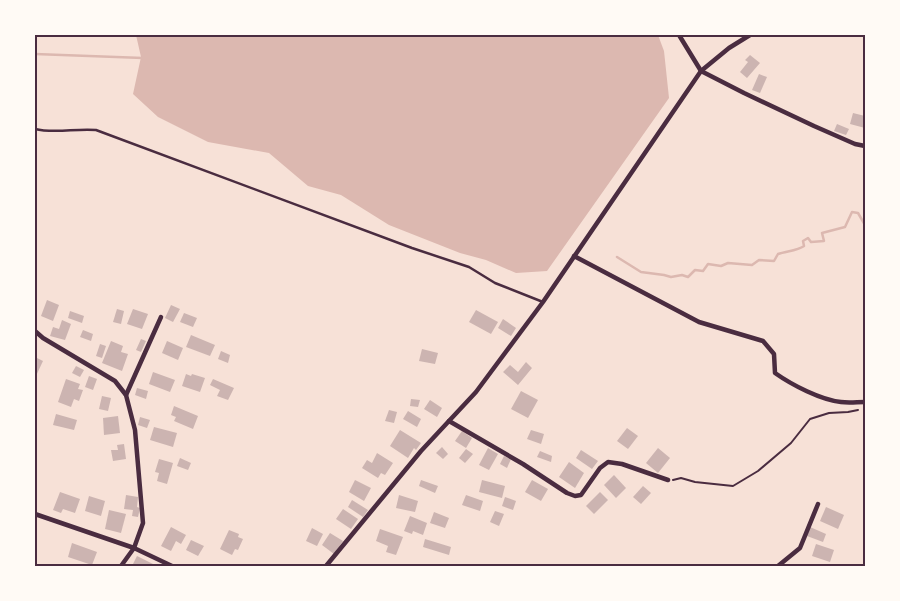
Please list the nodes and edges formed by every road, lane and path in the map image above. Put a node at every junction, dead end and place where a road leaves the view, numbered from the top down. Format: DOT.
graph roads {
  1 [pos="679,35"];
  2 [pos="750,35"];
  3 [pos="701,70"];
  4 [pos="35,129"];
  5 [pos="865,146"];
  6 [pos="574,256"];
  7 [pos="543,302"];
  8 [pos="162,317"];
  9 [pos="35,331"];
  10 [pos="126,395"];
  11 [pos="865,402"];
  12 [pos="865,408"];
  13 [pos="449,421"];
  14 [pos="668,480"];
  15 [pos="818,504"];
  16 [pos="35,514"];
  17 [pos="134,548"];
  18 [pos="121,566"];
  19 [pos="172,566"];
  20 [pos="326,566"];
  21 [pos="778,566"];
  1 -- 3 [label="street"];
  2 -- 3 [label="street"];
  3 -- 5 [label="street"];
  3 -- 6 [label="street"];
  4 -- 7 [label="lane"];
  6 -- 7 [label="street"];
  6 -- 11 [label="street"];
  7 -- 13 [label="street"];
  8 -- 10 [label="street"];
  9 -- 10 [label="street"];
  10 -- 17 [label="street"];
  12 -- 14 [label="path"];
  13 -- 14 [label="street"];
  13 -- 20 [label="street"];
  15 -- 21 [label="street"];
  16 -- 17 [label="street"];
  17 -- 18 [label="street"];
  17 -- 19 [label="street"];
}
